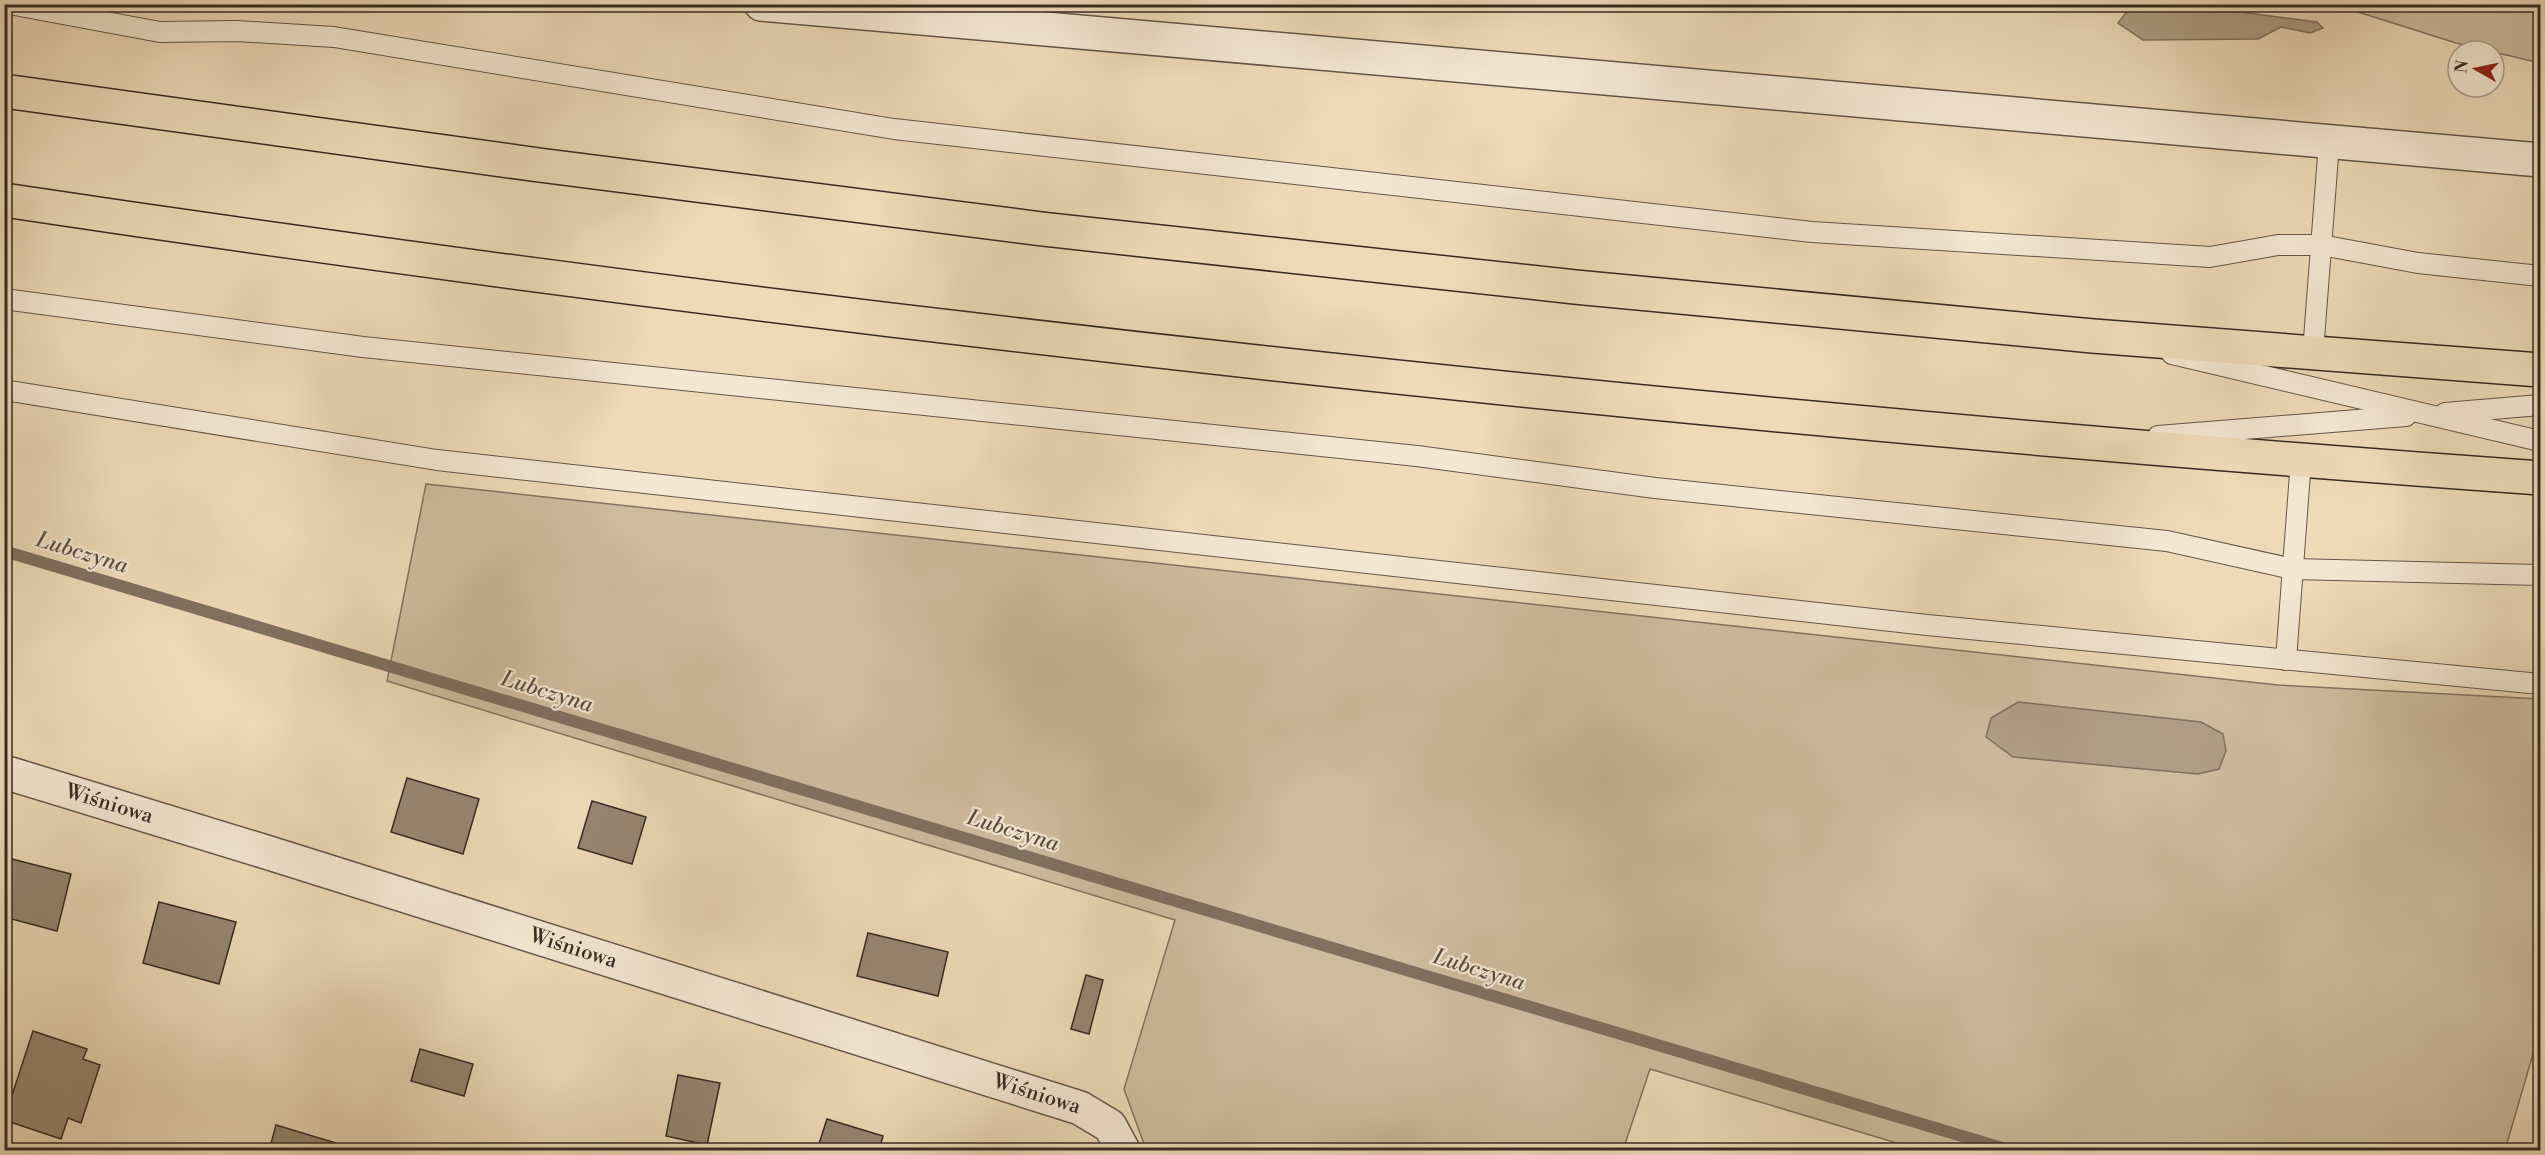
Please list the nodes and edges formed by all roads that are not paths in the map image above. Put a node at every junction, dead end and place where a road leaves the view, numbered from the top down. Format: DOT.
graph roads {
  1 [pos="9,4"];
  2 [pos="761,4"];
  3 [pos="4,91"];
  4 [pos="2328,143"];
  5 [pos="2541,160"];
  6 [pos="4,200"];
  7 [pos="2321,245"];
  8 [pos="2541,276"];
  9 [pos="4,299"];
  10 [pos="2093,336"];
  11 [pos="2313,352"];
  12 [pos="2541,370"];
  13 [pos="4,390"];
  14 [pos="2541,405"];
  15 [pos="2426,414"];
  16 [pos="2541,441"];
  17 [pos="2083,442"];
  18 [pos="2301,460"];
  19 [pos="2541,478"];
  20 [pos="2293,569"];
  21 [pos="2541,575"];
  22 [pos="2286,660"];
  23 [pos="2541,684"];
  24 [pos="4,772"];
  25 [pos="1123,1150"];
  1 -- 7 [label="lane"];
  2 -- 4 [label="street"];
  3 -- 10 [label="highway"];
  4 -- 5 [label="street"];
  4 -- 7 [label="lane"];
  6 -- 17 [label="highway"];
  7 -- 8 [label="lane"];
  7 -- 11 [label="lane"];
  9 -- 20 [label="lane"];
  10 -- 11 [label="highway"];
  10 -- 15 [label="lane"];
  11 -- 12 [label="highway"];
  13 -- 22 [label="lane"];
  14 -- 15 [label="lane"];
  15 -- 16 [label="lane"];
  15 -- 17 [label="lane"];
  17 -- 18 [label="highway"];
  18 -- 19 [label="highway"];
  18 -- 20 [label="lane"];
  20 -- 21 [label="lane"];
  20 -- 22 [label="lane"];
  22 -- 23 [label="lane"];
  24 -- 25 [label="street, Wiśniowa"];
}
